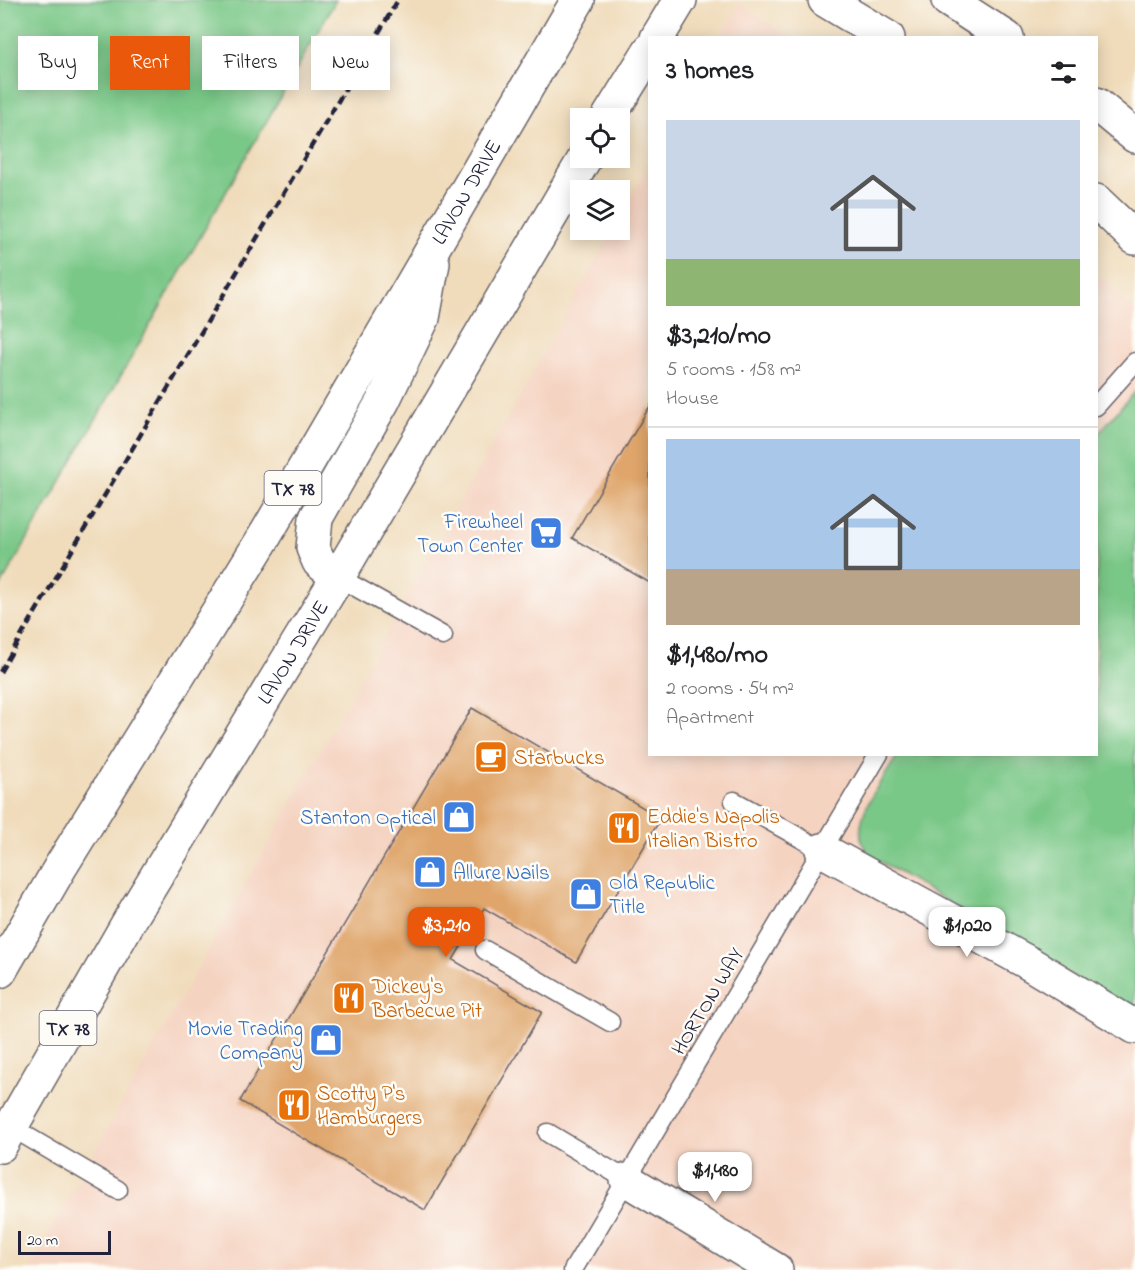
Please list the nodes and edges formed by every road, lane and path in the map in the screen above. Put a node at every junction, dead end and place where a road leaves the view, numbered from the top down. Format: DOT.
graph roads {
  1 [pos="578,0"];
  2 [pos="680,0"];
  3 [pos="825,0"];
  4 [pos="948,0"];
  5 [pos="658,36"];
  6 [pos="885,36"];
  7 [pos="1004,36"];
  8 [pos="648,53"];
  9 [pos="1098,106"];
  10 [pos="614,108"];
  11 [pos="1135,136"];
  12 [pos="579,168"];
  13 [pos="1098,203"];
  14 [pos="1135,238"];
  15 [pos="437,242"];
  16 [pos="1135,362"];
  17 [pos="1098,404"];
  18 [pos="338,577"];
  19 [pos="443,636"];
  20 [pos="878,756"];
  21 [pos="734,801"];
  22 [pos="822,850"];
  23 [pos="485,950"];
  24 [pos="0,971"];
  25 [pos="610,1022"];
  26 [pos="1135,1027"];
  27 [pos="548,1133"];
  28 [pos="5,1136"];
  29 [pos="627,1180"];
  30 [pos="118,1190"];
  31 [pos="573,1270"];
  32 [pos="776,1270"];
  1 -- 15 [label="main road, LAVON DRIVE / TX 78"];
  2 -- 5 [label="main road"];
  3 -- 6 [label="main road"];
  4 -- 7 [label="main road"];
  8 -- 10 [label="main road"];
  9 -- 11 [label="main road"];
  12 -- 18 [label="main road, LAVON DRIVE / TX 78"];
  13 -- 14 [label="main road"];
  15 -- 18 [label="main road"];
  15 -- 24 [label="main road, LAVON DRIVE / TX 78"];
  16 -- 17 [label="lane"];
  18 -- 19 [label="lane"];
  18 -- 28 [label="main road, LAVON DRIVE / TX 78"];
  20 -- 22 [label="lane, HORTON WAY"];
  21 -- 22 [label="lane"];
  22 -- 26 [label="main road"];
  22 -- 29 [label="lane, HORTON WAY"];
  23 -- 25 [label="lane"];
  27 -- 29 [label="lane"];
  28 -- 30 [label="lane"];
  29 -- 31 [label="lane, HORTON WAY"];
  29 -- 32 [label="main road"];
}
